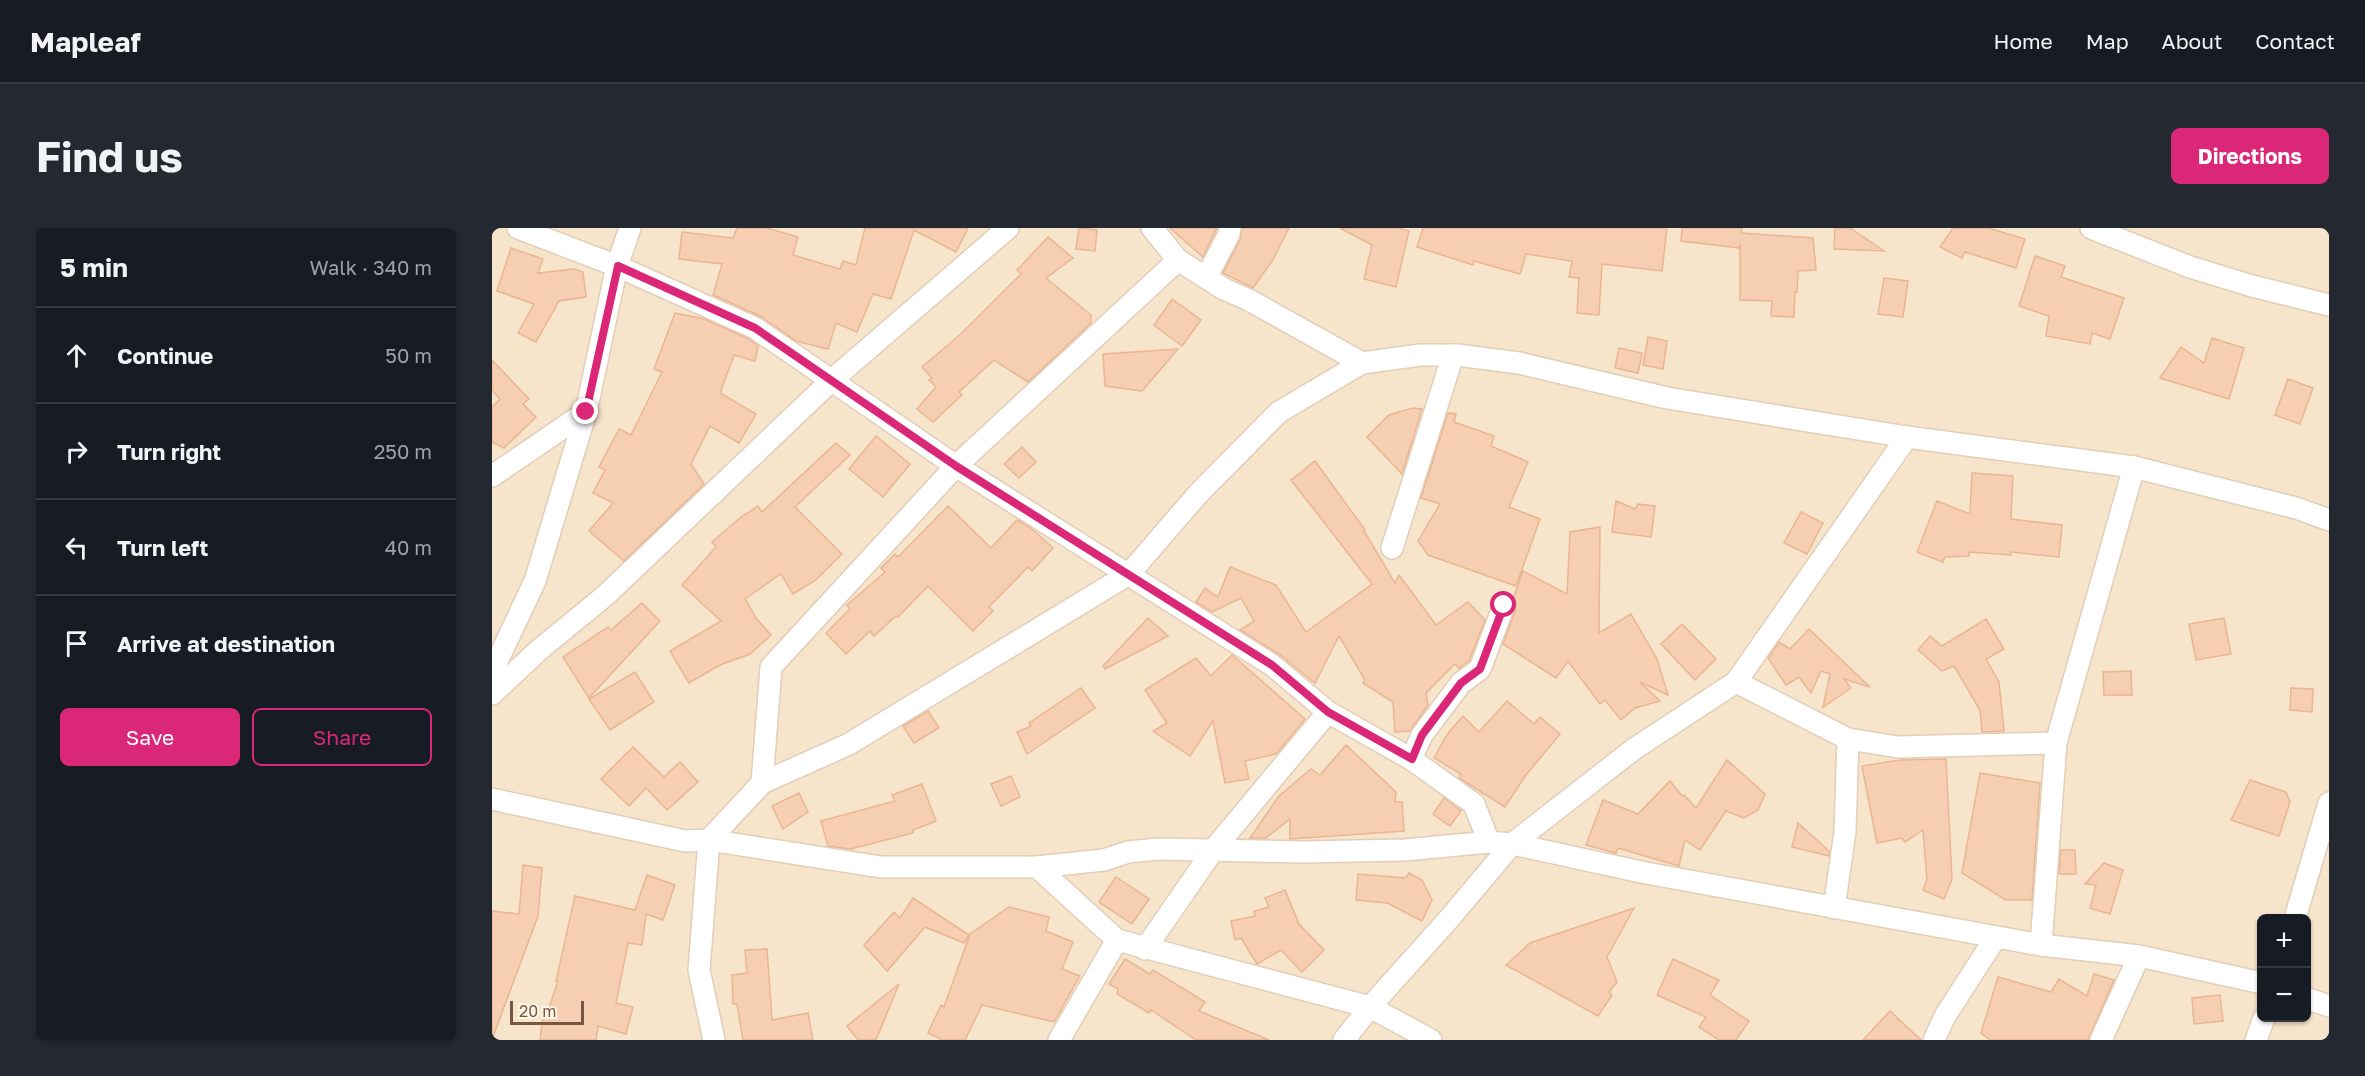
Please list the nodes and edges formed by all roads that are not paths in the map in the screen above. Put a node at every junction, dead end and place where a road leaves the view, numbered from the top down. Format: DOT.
graph roads {
  1 [pos="518,228"];
  2 [pos="630,228"];
  3 [pos="1008,228"];
  4 [pos="1152,228"];
  5 [pos="1230,228"];
  6 [pos="2091,228"];
  7 [pos="1178,260"];
  8 [pos="618,266"];
  9 [pos="1206,278"];
  10 [pos="2329,305"];
  11 [pos="1453,355"];
  12 [pos="1362,363"];
  13 [pos="832,380"];
  14 [pos="586,412"];
  15 [pos="1907,437"];
  16 [pos="956,466"];
  17 [pos="2134,467"];
  18 [pos="492,476"];
  19 [pos="2329,520"];
  20 [pos="1392,548"];
  21 [pos="1130,574"];
  22 [pos="1504,605"];
  23 [pos="492,672"];
  24 [pos="1736,682"];
  25 [pos="492,694"];
  26 [pos="1328,712"];
  27 [pos="1848,739"];
  28 [pos="2056,743"];
  29 [pos="1412,759"];
  30 [pos="762,783"];
  31 [pos="492,799"];
  32 [pos="2329,803"];
  33 [pos="709,840"];
  34 [pos="1489,842"];
  35 [pos="1512,844"];
  36 [pos="1214,849"];
  37 [pos="1037,867"];
  38 [pos="1834,908"];
  39 [pos="2296,914"];
  40 [pos="1996,937"];
  41 [pos="1117,940"];
  42 [pos="2041,945"];
  43 [pos="1145,949"];
  44 [pos="2139,956"];
  45 [pos="2257,982"];
  46 [pos="2311,999"];
  47 [pos="2329,1006"];
  48 [pos="1370,1007"];
  49 [pos="2262,1022"];
  50 [pos="714,1040"];
  51 [pos="1059,1040"];
  52 [pos="1344,1040"];
  53 [pos="1431,1040"];
  54 [pos="1934,1040"];
  55 [pos="2101,1040"];
  56 [pos="2256,1040"];
  1 -- 8 [label="street"];
  2 -- 8 [label="street"];
  3 -- 13 [label="street"];
  4 -- 7 [label="street"];
  5 -- 9 [label="street"];
  6 -- 10 [label="street"];
  7 -- 9 [label="street"];
  7 -- 16 [label="street"];
  8 -- 13 [label="street"];
  8 -- 14 [label="street"];
  9 -- 12 [label="street"];
  11 -- 12 [label="street"];
  11 -- 15 [label="street"];
  11 -- 20 [label="street"];
  12 -- 21 [label="street"];
  13 -- 16 [label="street"];
  13 -- 25 [label="street"];
  14 -- 18 [label="street"];
  14 -- 23 [label="street"];
  15 -- 17 [label="street"];
  15 -- 24 [label="street"];
  16 -- 21 [label="street"];
  16 -- 30 [label="street"];
  17 -- 19 [label="street"];
  17 -- 28 [label="street"];
  21 -- 26 [label="street"];
  21 -- 30 [label="street"];
  22 -- 29 [label="street"];
  24 -- 27 [label="street"];
  24 -- 35 [label="street"];
  26 -- 29 [label="street"];
  26 -- 36 [label="street"];
  27 -- 28 [label="street"];
  27 -- 38 [label="street"];
  28 -- 42 [label="street"];
  29 -- 34 [label="street"];
  30 -- 33 [label="street"];
  31 -- 33 [label="street"];
  32 -- 39 [label="street"];
  33 -- 37 [label="street"];
  33 -- 50 [label="street"];
  34 -- 35 [label="street"];
  34 -- 36 [label="street"];
  35 -- 38 [label="street"];
  35 -- 48 [label="street"];
  36 -- 37 [label="street"];
  36 -- 43 [label="street"];
  37 -- 41 [label="street"];
  38 -- 40 [label="street"];
  40 -- 42 [label="street"];
  40 -- 54 [label="street"];
  41 -- 43 [label="street"];
  41 -- 51 [label="street"];
  42 -- 44 [label="street"];
  43 -- 48 [label="street"];
  44 -- 45 [label="street"];
  44 -- 55 [label="street"];
  46 -- 47 [label="street"];
  48 -- 52 [label="street"];
  48 -- 53 [label="street"];
  49 -- 56 [label="street"];
}
